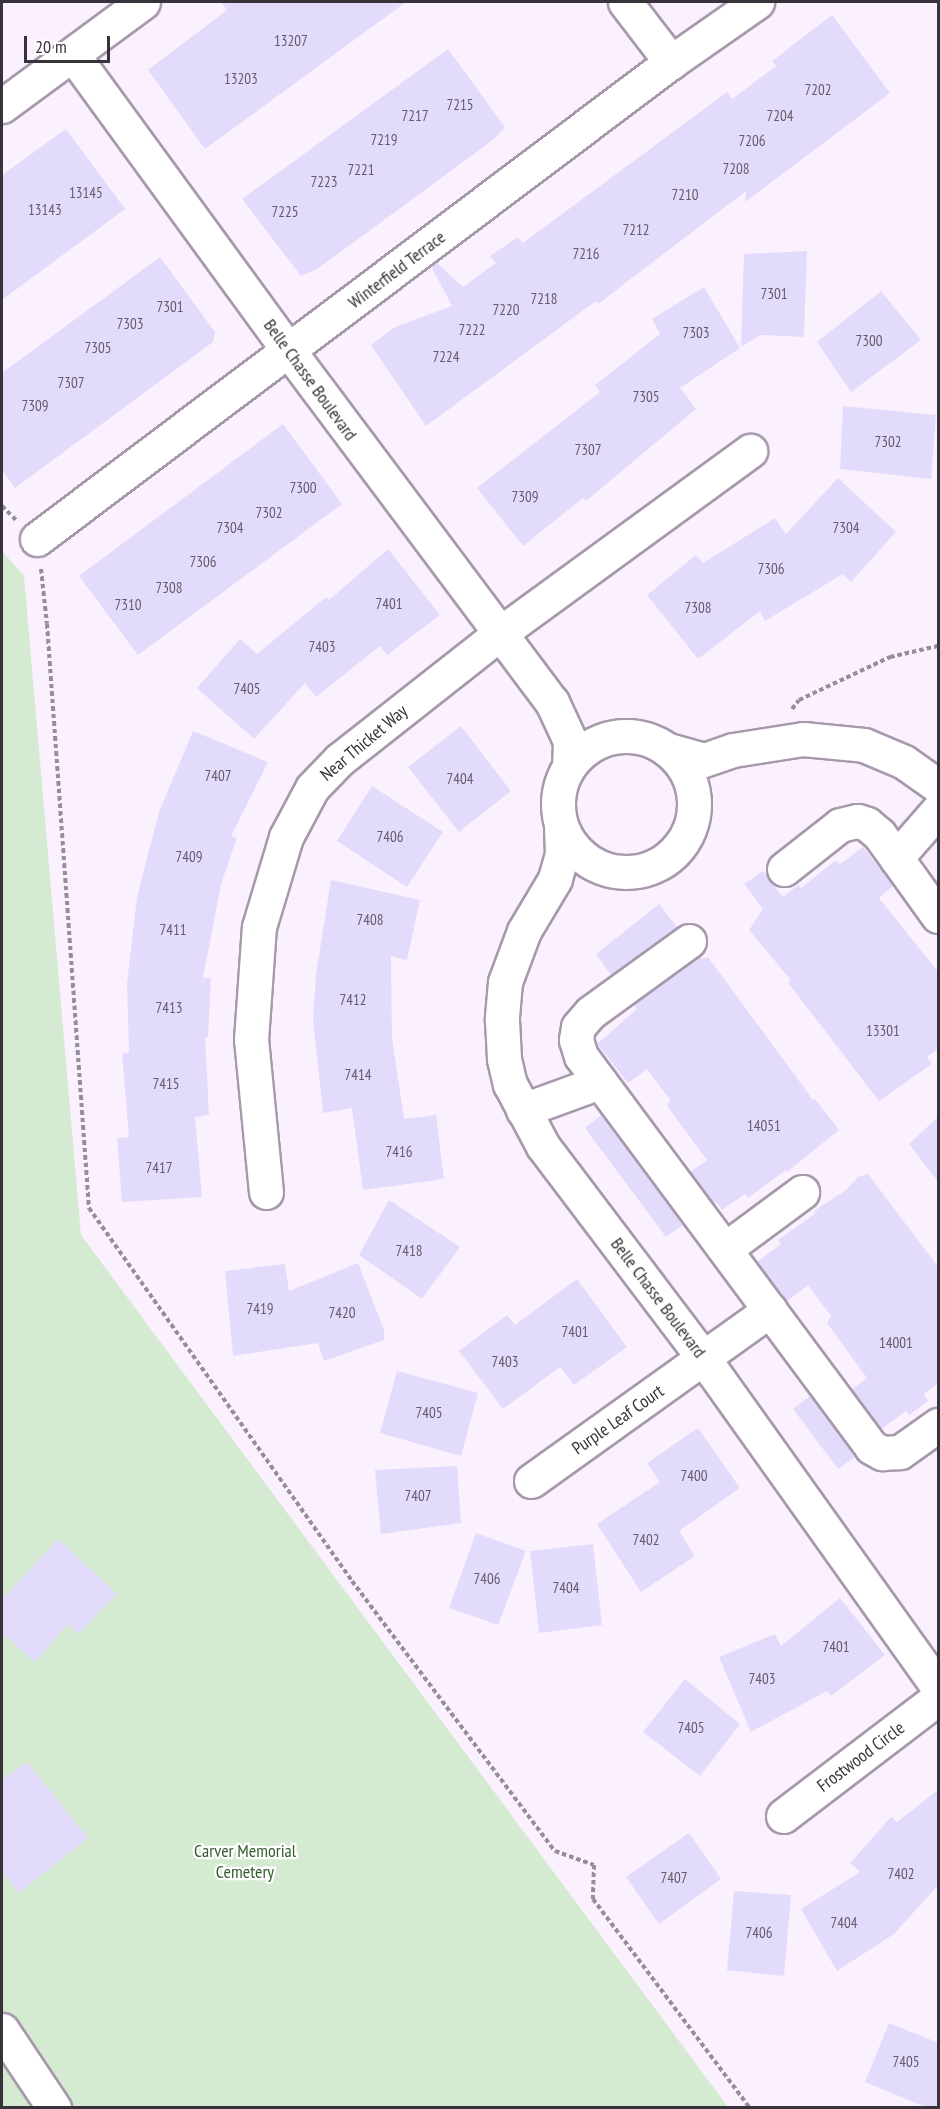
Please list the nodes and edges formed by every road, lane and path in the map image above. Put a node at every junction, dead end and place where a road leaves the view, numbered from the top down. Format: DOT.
graph roads {
  1 [pos="625,2"];
  2 [pos="757,2"];
  3 [pos="134,4"];
  4 [pos="72,55"];
  5 [pos="671,62"];
  6 [pos="6,96"];
  7 [pos="289,351"];
  8 [pos="750,451"];
  9 [pos="2,506"];
  10 [pos="37,539"];
  11 [pos="499,634"];
  12 [pos="939,646"];
  13 [pos="552,702"];
  14 [pos="611,737"];
  15 [pos="765,744"];
  16 [pos="669,750"];
  17 [pos="720,757"];
  18 [pos="569,764"];
  19 [pos="939,786"];
  20 [pos="693,799"];
  21 [pos="939,810"];
  22 [pos="561,826"];
  23 [pos="896,858"];
  24 [pos="599,868"];
  25 [pos="784,868"];
  26 [pos="555,879"];
  27 [pos="939,916"];
  28 [pos="689,941"];
  29 [pos="600,1082"];
  30 [pos="523,1110"];
  31 [pos="266,1192"];
  32 [pos="802,1192"];
  33 [pos="725,1249"];
  34 [pos="770,1310"];
  35 [pos="704,1359"];
  36 [pos="939,1425"];
  37 [pos="531,1481"];
  38 [pos="939,1687"];
  39 [pos="939,1698"];
  40 [pos="783,1816"];
  41 [pos="2,2030"];
  42 [pos="54,2108"];
  43 [pos="750,2108"];
  1 -- 5 [label="street"];
  2 -- 5 [label="street, Winterfield Terrace"];
  3 -- 4 [label="street"];
  4 -- 6 [label="street"];
  4 -- 7 [label="street, Belle Chasse Boulevard"];
  5 -- 7 [label="street, Winterfield Terrace"];
  7 -- 10 [label="street, Winterfield Terrace"];
  7 -- 11 [label="street, Belle Chasse Boulevard"];
  8 -- 11 [label="street, Near Thicket Way"];
  9 -- 10 [label="path"];
  10 -- 43 [label="path"];
  11 -- 13 [label="street, Belle Chasse Boulevard"];
  11 -- 31 [label="street, Near Thicket Way"];
  12 -- 15 [label="path"];
  13 -- 14 [label="street, Belle Chasse Boulevard"];
  13 -- 18 [label="street, Belle Chasse Boulevard"];
  14 -- 16 [label="street, Belle Chasse Boulevard"];
  14 -- 18 [label="street, Belle Chasse Boulevard"];
  15 -- 17 [label="street, Belle Chasse Boulevard"];
  15 -- 19 [label="street, Belle Chasse Boulevard"];
  16 -- 17 [label="street, Belle Chasse Boulevard"];
  16 -- 20 [label="street, Belle Chasse Boulevard"];
  17 -- 20 [label="street, Belle Chasse Boulevard"];
  18 -- 22 [label="street, Belle Chasse Boulevard"];
  20 -- 24 [label="street, Belle Chasse Boulevard"];
  21 -- 23 [label="street"];
  22 -- 24 [label="street, Belle Chasse Boulevard"];
  22 -- 26 [label="street, Belle Chasse Boulevard"];
  23 -- 25 [label="street"];
  23 -- 27 [label="street"];
  24 -- 26 [label="street, Belle Chasse Boulevard"];
  26 -- 30 [label="street, Belle Chasse Boulevard"];
  28 -- 29 [label="street"];
  29 -- 30 [label="street"];
  29 -- 33 [label="street"];
  30 -- 35 [label="street, Belle Chasse Boulevard"];
  32 -- 33 [label="street"];
  33 -- 34 [label="street"];
  34 -- 35 [label="street, Purple Leaf Court"];
  34 -- 36 [label="street"];
  35 -- 37 [label="street, Purple Leaf Court"];
  35 -- 38 [label="street, Belle Chasse Boulevard"];
  39 -- 40 [label="street, Frostwood Circle"];
  41 -- 42 [label="street"];
}
